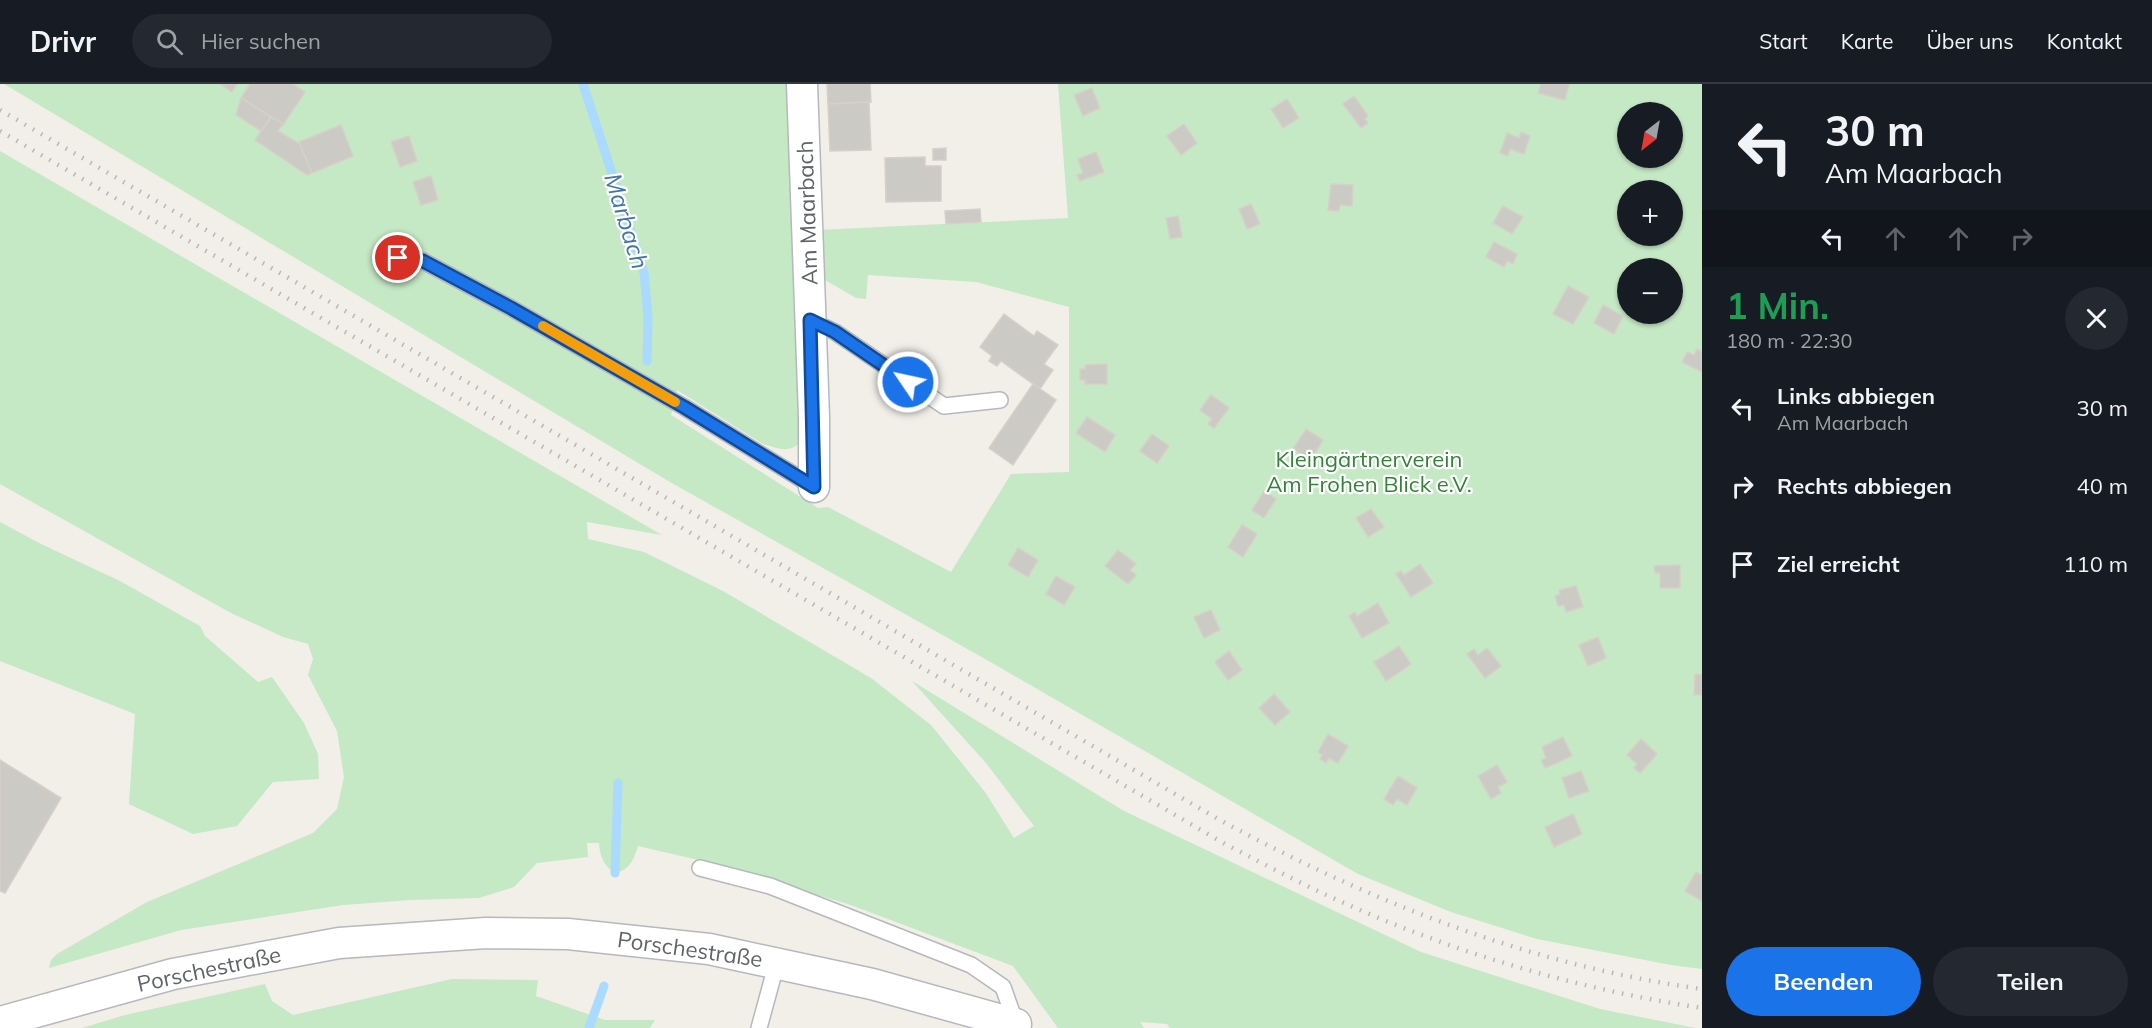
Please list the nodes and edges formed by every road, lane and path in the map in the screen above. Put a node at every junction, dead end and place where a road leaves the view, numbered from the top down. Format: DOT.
graph roads {
  1 [pos="802,84"];
  2 [pos="398,258"];
  3 [pos="810,320"];
  4 [pos="1000,400"];
  5 [pos="814,487"];
  6 [pos="700,867"];
  7 [pos="777,962"];
  8 [pos="0,1022"];
  9 [pos="1016,1024"];
  10 [pos="759,1028"];
  1 -- 3 [label="street, Am Maarbach"];
  2 -- 5 [label="lane"];
  3 -- 4 [label="lane"];
  3 -- 5 [label="street, Am Maarbach"];
  6 -- 9 [label="lane, Porschestraße"];
  7 -- 8 [label="street, Porschestraße"];
  7 -- 9 [label="street, Porschestraße"];
  7 -- 10 [label="lane"];
}
